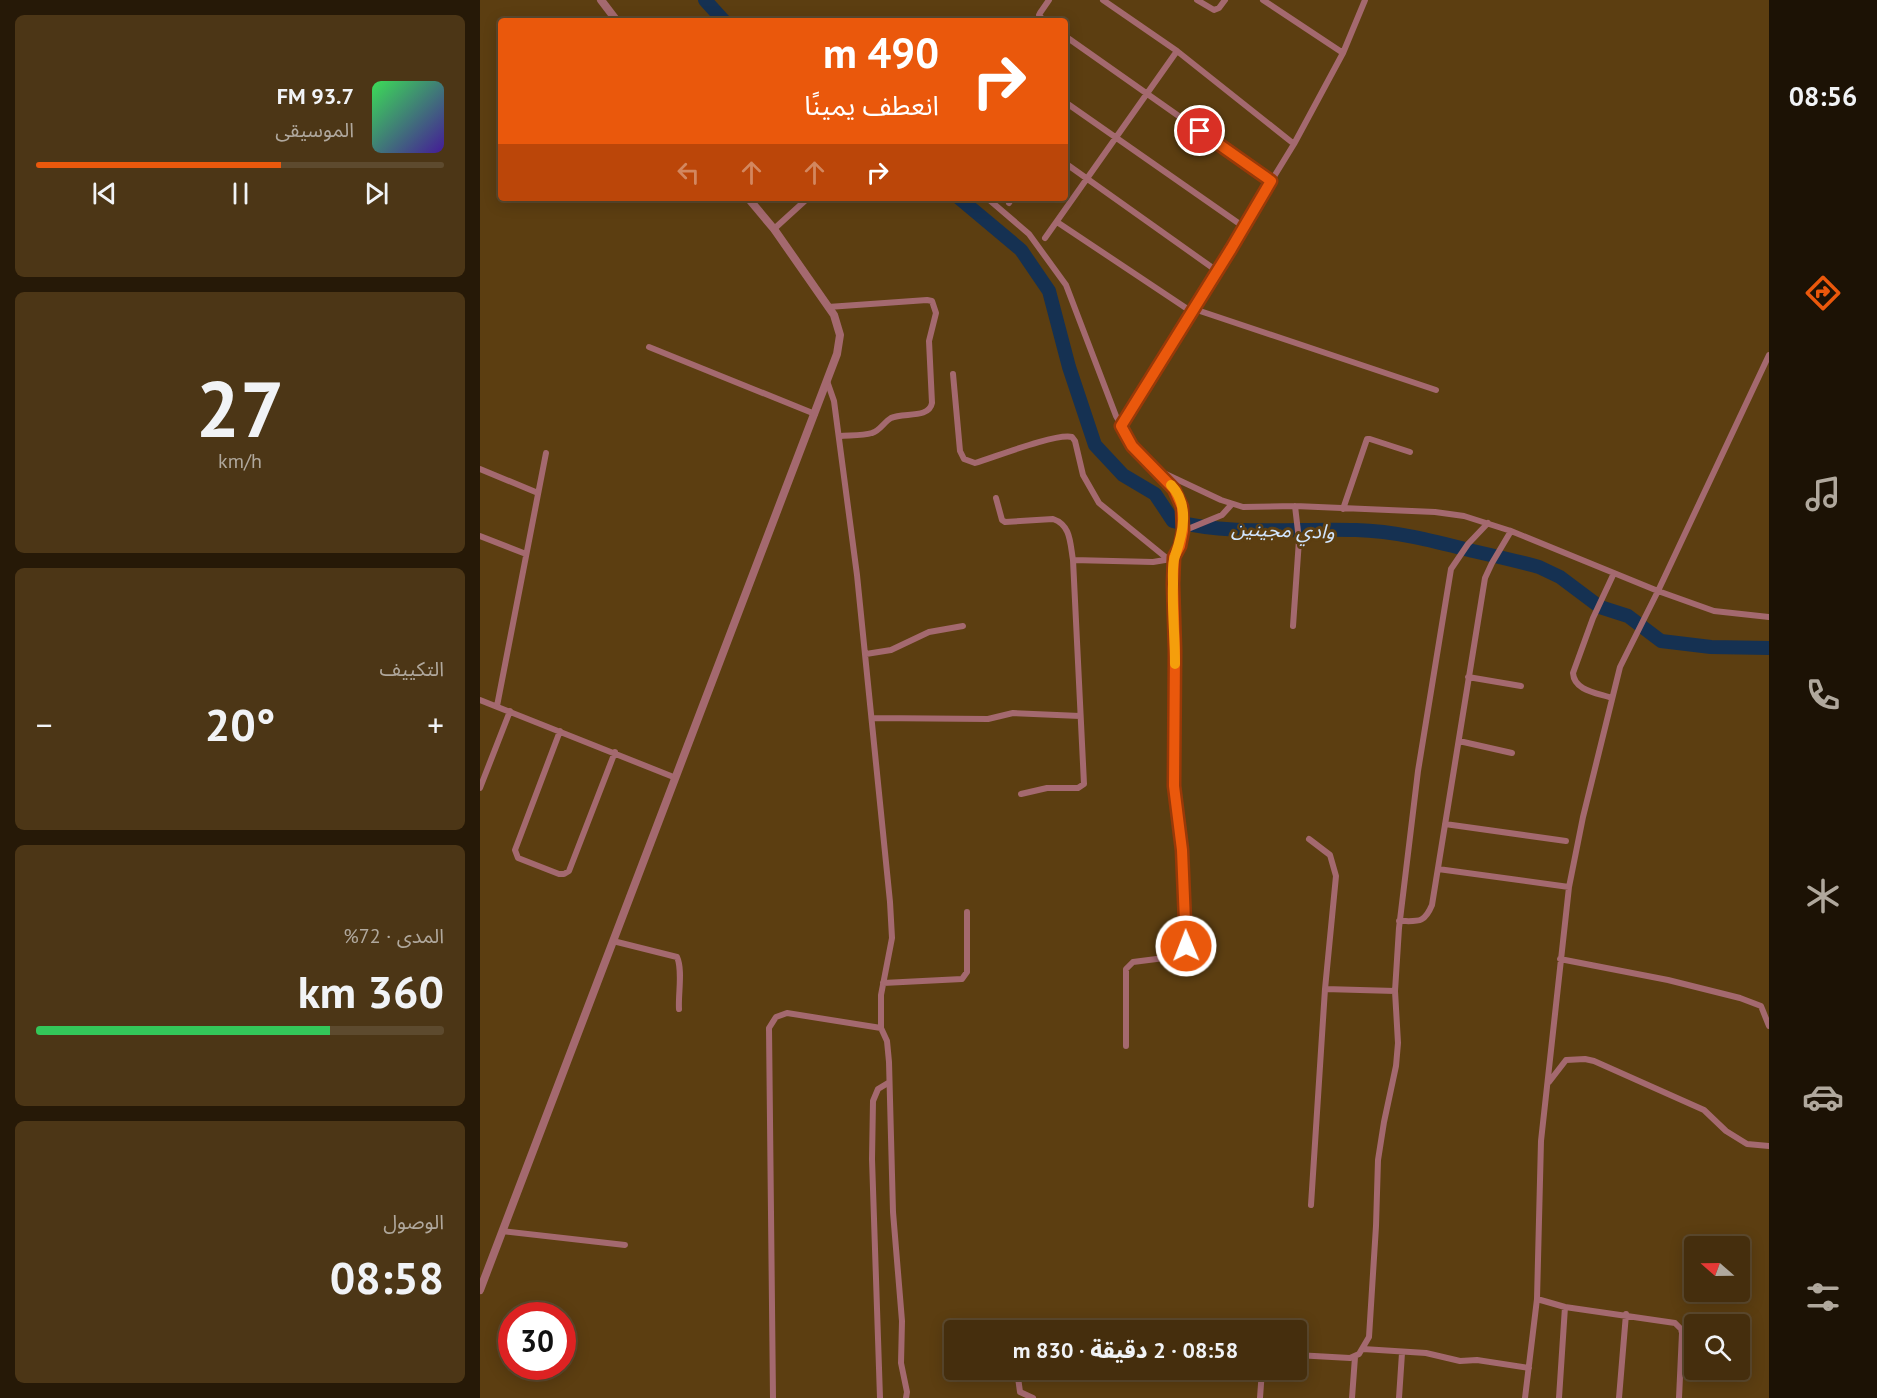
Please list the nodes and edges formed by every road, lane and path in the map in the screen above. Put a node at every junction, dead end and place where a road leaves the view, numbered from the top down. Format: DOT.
graph roads {
  1 [pos="601,0"];
  2 [pos="1049,0"];
  3 [pos="1103,0"];
  4 [pos="1197,0"];
  5 [pos="1225,0"];
  6 [pos="1263,0"];
  7 [pos="1365,0"];
  8 [pos="615,18"];
  9 [pos="1042,18"];
  10 [pos="1068,38"];
  11 [pos="1177,51"];
  12 [pos="1343,53"];
  13 [pos="1146,94"];
  14 [pos="1068,104"];
  15 [pos="1116,137"];
  16 [pos="1294,144"];
  17 [pos="1068,165"];
  18 [pos="1088,178"];
  19 [pos="1271,181"];
  20 [pos="751,201"];
  21 [pos="805,201"];
  22 [pos="990,201"];
  23 [pos="1057,222"];
  24 [pos="1244,227"];
  25 [pos="774,229"];
  26 [pos="1045,238"];
  27 [pos="1217,271"];
  28 [pos="828,307"];
  29 [pos="1193,310"];
  30 [pos="649,347"];
  31 [pos="1769,355"];
  32 [pos="953,374"];
  33 [pos="827,381"];
  34 [pos="1436,390"];
  35 [pos="815,414"];
  36 [pos="1121,426"];
  37 [pos="839,436"];
  38 [pos="1410,452"];
  39 [pos="546,453"];
  40 [pos="480,469"];
  41 [pos="1155,469"];
  42 [pos="538,493"];
  43 [pos="996,498"];
  44 [pos="1232,504"];
  45 [pos="1295,506"];
  46 [pos="1343,510"];
  47 [pos="1488,524"];
  48 [pos="1183,531"];
  49 [pos="1511,531"];
  50 [pos="480,536"];
  51 [pos="526,554"];
  52 [pos="1172,559"];
  53 [pos="1073,560"];
  54 [pos="1614,573"];
  55 [pos="1658,591"];
  56 [pos="1769,617"];
  57 [pos="963,626"];
  58 [pos="1293,626"];
  59 [pos="866,654"];
  60 [pos="1468,677"];
  61 [pos="1521,686"];
  62 [pos="1612,698"];
  63 [pos="480,700"];
  64 [pos="497,706"];
  65 [pos="510,711"];
  66 [pos="1080,716"];
  67 [pos="872,718"];
  68 [pos="560,731"];
  69 [pos="1459,741"];
  70 [pos="615,752"];
  71 [pos="1512,753"];
  72 [pos="676,778"];
  73 [pos="480,789"];
  74 [pos="1021,794"];
  75 [pos="1445,824"];
  76 [pos="1309,839"];
  77 [pos="1566,841"];
  78 [pos="1438,869"];
  79 [pos="1569,887"];
  80 [pos="967,912"];
  81 [pos="1399,921"];
  82 [pos="613,941"];
  83 [pos="1560,959"];
  84 [pos="883,983"];
  85 [pos="1325,989"];
  86 [pos="1395,991"];
  87 [pos="679,1009"];
  88 [pos="1769,1026"];
  89 [pos="881,1028"];
  90 [pos="1126,1046"];
  91 [pos="888,1083"];
  92 [pos="1547,1086"];
  93 [pos="1769,1146"];
  94 [pos="1311,1205"];
  95 [pos="502,1232"];
  96 [pos="625,1245"];
  97 [pos="480,1290"];
  98 [pos="1537,1299"];
  99 [pos="1565,1307"];
  100 [pos="1626,1314"];
  101 [pos="1363,1349"];
  102 [pos="1402,1353"];
  103 [pos="1307,1356"];
  104 [pos="1355,1357"];
  105 [pos="1529,1368"];
  106 [pos="1018,1380"];
  107 [pos="1261,1380"];
  108 [pos="773,1398"];
  109 [pos="880,1398"];
  110 [pos="906,1398"];
  111 [pos="1034,1398"];
  112 [pos="1260,1398"];
  113 [pos="1352,1398"];
  114 [pos="1399,1398"];
  115 [pos="1525,1398"];
  116 [pos="1559,1398"];
  117 [pos="1618,1398"];
  118 [pos="1679,1398"];
  1 -- 8 [label="street"];
  2 -- 9 [label="street"];
  3 -- 11 [label="street"];
  4 -- 5 [label="street"];
  6 -- 12 [label="street"];
  7 -- 12 [label="street"];
  10 -- 13 [label="street"];
  11 -- 13 [label="street"];
  11 -- 16 [label="street"];
  12 -- 16 [label="street"];
  13 -- 15 [label="street"];
  13 -- 19 [label="street"];
  14 -- 15 [label="street"];
  15 -- 18 [label="street"];
  15 -- 24 [label="street"];
  16 -- 19 [label="street"];
  17 -- 18 [label="street"];
  18 -- 23 [label="street"];
  18 -- 27 [label="street"];
  19 -- 24 [label="street"];
  20 -- 25 [label="street"];
  21 -- 25 [label="street"];
  22 -- 36 [label="street"];
  23 -- 26 [label="street"];
  23 -- 29 [label="street"];
  24 -- 27 [label="street"];
  25 -- 28 [label="street"];
  27 -- 29 [label="street"];
  28 -- 33 [label="street"];
  28 -- 37 [label="street"];
  29 -- 34 [label="street"];
  29 -- 36 [label="street"];
  30 -- 35 [label="street"];
  31 -- 55 [label="street"];
  32 -- 52 [label="street"];
  33 -- 35 [label="street"];
  33 -- 37 [label="street"];
  35 -- 72 [label="street"];
  36 -- 41 [label="street"];
  37 -- 59 [label="street"];
  38 -- 46 [label="street"];
  39 -- 42 [label="street"];
  40 -- 42 [label="street"];
  41 -- 44 [label="street"];
  41 -- 48 [label="street"];
  42 -- 51 [label="street"];
  43 -- 53 [label="street"];
  44 -- 45 [label="street"];
  44 -- 48 [label="street"];
  45 -- 46 [label="street"];
  45 -- 58 [label="street"];
  46 -- 47 [label="street"];
  47 -- 49 [label="street"];
  47 -- 81 [label="street"];
  48 -- 52 [label="street"];
  49 -- 54 [label="street"];
  49 -- 60 [label="street"];
  50 -- 51 [label="street"];
  51 -- 64 [label="street"];
  52 -- 53 [label="street"];
  52 -- 90 [label="street"];
  53 -- 66 [label="street"];
  54 -- 55 [label="street"];
  54 -- 62 [label="street"];
  55 -- 56 [label="street"];
  55 -- 62 [label="street"];
  57 -- 59 [label="street"];
  59 -- 67 [label="street"];
  60 -- 61 [label="street"];
  60 -- 69 [label="street"];
  62 -- 79 [label="street"];
  63 -- 64 [label="street"];
  64 -- 65 [label="street"];
  65 -- 68 [label="street"];
  65 -- 73 [label="street"];
  66 -- 67 [label="street"];
  66 -- 74 [label="street"];
  67 -- 84 [label="street"];
  68 -- 70 [label="street"];
  68 -- 70 [label="street"];
  69 -- 71 [label="street"];
  69 -- 75 [label="street"];
  70 -- 72 [label="street"];
  72 -- 82 [label="street"];
  75 -- 77 [label="street"];
  75 -- 78 [label="street"];
  76 -- 85 [label="street"];
  78 -- 79 [label="street"];
  78 -- 81 [label="street"];
  79 -- 83 [label="street"];
  80 -- 84 [label="street"];
  81 -- 86 [label="street"];
  82 -- 87 [label="street"];
  82 -- 95 [label="street"];
  83 -- 88 [label="street"];
  83 -- 92 [label="street"];
  84 -- 89 [label="street"];
  85 -- 86 [label="street"];
  85 -- 94 [label="street"];
  86 -- 101 [label="street"];
  89 -- 91 [label="street"];
  89 -- 108 [label="street"];
  91 -- 109 [label="street"];
  91 -- 110 [label="street"];
  92 -- 93 [label="street"];
  92 -- 98 [label="street"];
  95 -- 96 [label="street"];
  95 -- 97 [label="street"];
  98 -- 99 [label="street"];
  98 -- 105 [label="street"];
  99 -- 100 [label="street"];
  99 -- 116 [label="street"];
  100 -- 117 [label="street"];
  100 -- 118 [label="street"];
  101 -- 102 [label="street"];
  101 -- 104 [label="street"];
  102 -- 105 [label="street"];
  102 -- 114 [label="street"];
  103 -- 104 [label="street"];
  104 -- 113 [label="street"];
  105 -- 115 [label="street"];
  106 -- 111 [label="street"];
  107 -- 112 [label="street"];
}
